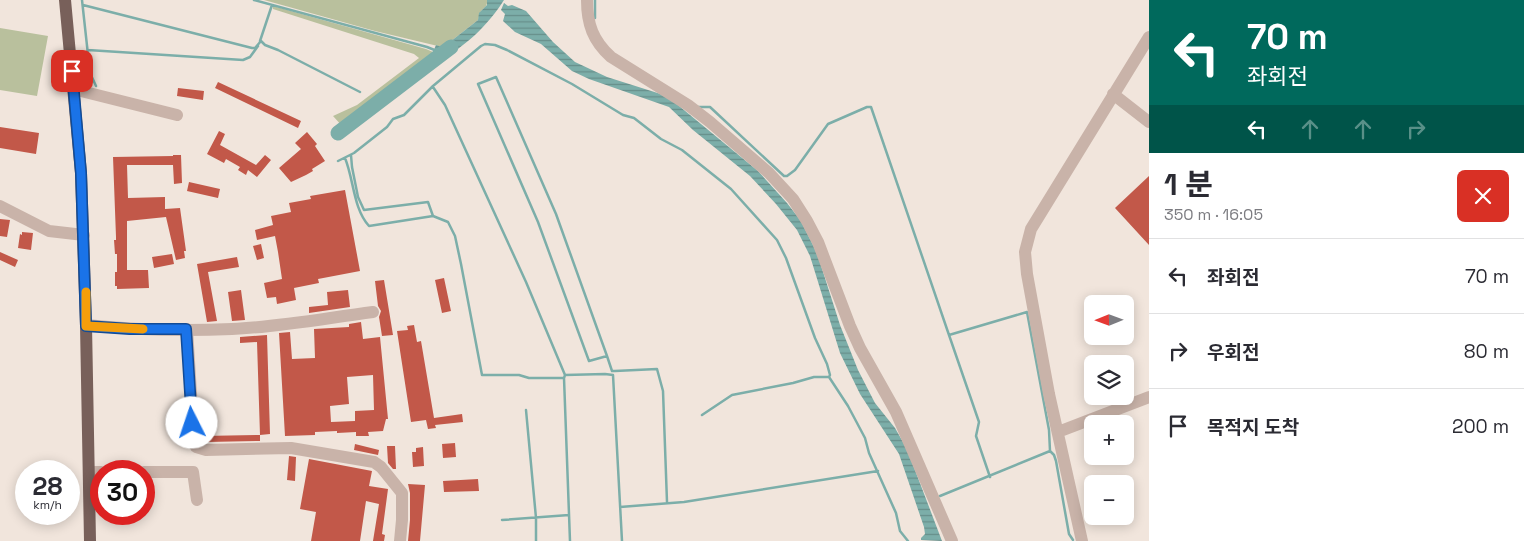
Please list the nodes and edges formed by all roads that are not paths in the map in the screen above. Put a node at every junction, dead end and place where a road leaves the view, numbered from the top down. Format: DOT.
graph roads {
  1 [pos="65,0"];
  2 [pos="587,0"];
  3 [pos="1149,37"];
  4 [pos="73,89"];
  5 [pos="1113,94"];
  6 [pos="177,115"];
  7 [pos="1149,122"];
  8 [pos="0,206"];
  9 [pos="84,235"];
  10 [pos="373,312"];
  11 [pos="86,326"];
  12 [pos="186,329"];
  13 [pos="1149,397"];
  14 [pos="1058,432"];
  15 [pos="94,460"];
  16 [pos="155,472"];
  17 [pos="197,500"];
  18 [pos="91,525"];
  19 [pos="90,541"];
  20 [pos="400,541"];
  21 [pos="952,541"];
  22 [pos="1082,541"];
  1 -- 4 [label="main road"];
  2 -- 21 [label="street"];
  3 -- 5 [label="street"];
  4 -- 6 [label="street"];
  4 -- 9 [label="main road"];
  5 -- 7 [label="street"];
  5 -- 14 [label="street"];
  8 -- 9 [label="street"];
  9 -- 11 [label="main road"];
  10 -- 12 [label="street"];
  11 -- 12 [label="street"];
  11 -- 15 [label="main road"];
  12 -- 20 [label="street"];
  13 -- 14 [label="street"];
  14 -- 22 [label="street"];
  16 -- 17 [label="street"];
  18 -- 19 [label="main road"];
}
